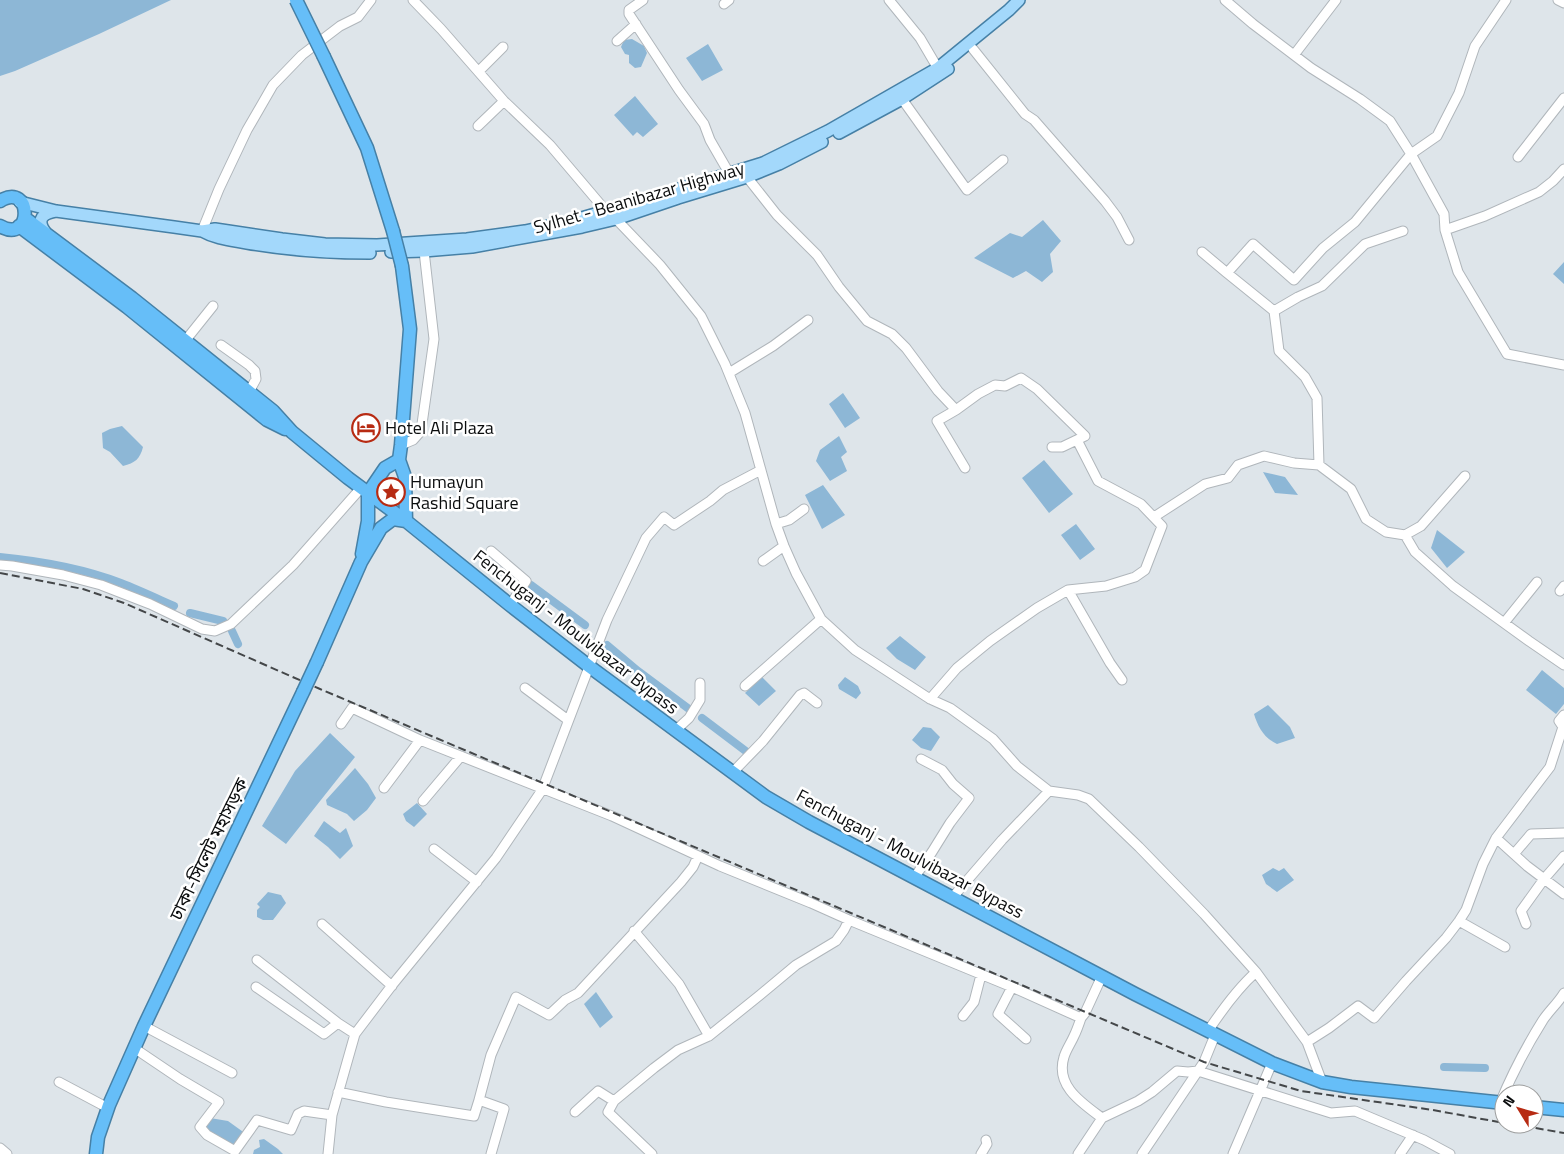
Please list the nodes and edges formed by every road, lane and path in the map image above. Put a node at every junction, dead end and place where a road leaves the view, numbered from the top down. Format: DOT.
graph roads {
  1 [pos="296,0"];
  2 [pos="371,0"];
  3 [pos="413,0"];
  4 [pos="643,0"];
  5 [pos="889,0"];
  6 [pos="1019,0"];
  7 [pos="1029,0"];
  8 [pos="1224,0"];
  9 [pos="1336,0"];
  10 [pos="1506,0"];
  11 [pos="1558,0"];
  12 [pos="1564,3"];
  13 [pos="636,24"];
  14 [pos="617,41"];
  15 [pos="503,47"];
  16 [pos="973,49"];
  17 [pos="1294,55"];
  18 [pos="478,71"];
  19 [pos="940,71"];
  20 [pos="1564,98"];
  21 [pos="902,99"];
  22 [pos="504,101"];
  23 [pos="478,126"];
  24 [pos="1411,154"];
  25 [pos="1518,157"];
  26 [pos="1003,160"];
  27 [pos="1564,169"];
  28 [pos="729,173"];
  29 [pos="747,177"];
  30 [pos="1,199"];
  31 [pos="20,202"];
  32 [pos="56,211"];
  33 [pos="606,211"];
  34 [pos="616,219"];
  35 [pos="10,226"];
  36 [pos="1445,230"];
  37 [pos="202,231"];
  38 [pos="1403,231"];
  39 [pos="45,232"];
  40 [pos="1129,240"];
  41 [pos="424,251"];
  42 [pos="1202,252"];
  43 [pos="1227,272"];
  44 [pos="213,306"];
  45 [pos="1274,311"];
  46 [pos="808,320"];
  47 [pos="185,341"];
  48 [pos="221,345"];
  49 [pos="1564,365"];
  50 [pos="729,373"];
  51 [pos="249,392"];
  52 [pos="956,410"];
  53 [pos="292,432"];
  54 [pos="1077,440"];
  55 [pos="401,445"];
  56 [pos="1052,447"];
  57 [pos="398,460"];
  58 [pos="1319,465"];
  59 [pos="965,468"];
  60 [pos="761,470"];
  61 [pos="1465,476"];
  62 [pos="365,491"];
  63 [pos="804,510"];
  64 [pos="1154,517"];
  65 [pos="406,522"];
  66 [pos="776,524"];
  67 [pos="1405,535"];
  68 [pos="784,546"];
  69 [pos="491,551"];
  70 [pos="763,561"];
  71 [pos="360,562"];
  72 [pos="0,565"];
  73 [pos="1537,582"];
  74 [pos="1068,590"];
  75 [pos="510,605"];
  76 [pos="820,619"];
  77 [pos="1504,623"];
  78 [pos="1564,665"];
  79 [pos="590,667"];
  80 [pos="1122,680"];
  81 [pos="700,683"];
  82 [pos="746,686"];
  83 [pos="526,688"];
  84 [pos="930,699"];
  85 [pos="818,703"];
  86 [pos="1564,715"];
  87 [pos="568,720"];
  88 [pos="341,724"];
  89 [pos="676,730"];
  90 [pos="420,740"];
  91 [pos="461,756"];
  92 [pos="921,759"];
  93 [pos="733,772"];
  94 [pos="384,788"];
  95 [pos="542,790"];
  96 [pos="1049,791"];
  97 [pos="423,801"];
  98 [pos="1564,833"];
  99 [pos="1496,838"];
  100 [pos="434,849"];
  101 [pos="1514,854"];
  102 [pos="698,856"];
  103 [pos="1564,856"];
  104 [pos="914,878"];
  105 [pos="1544,879"];
  106 [pos="476,882"];
  107 [pos="1564,894"];
  108 [pos="952,898"];
  109 [pos="848,920"];
  110 [pos="1459,921"];
  111 [pos="322,924"];
  112 [pos="1526,924"];
  113 [pos="634,931"];
  114 [pos="1505,947"];
  115 [pos="256,960"];
  116 [pos="1256,972"];
  117 [pos="981,975"];
  118 [pos="1102,976"];
  119 [pos="392,986"];
  120 [pos="256,987"];
  121 [pos="1012,987"];
  122 [pos="1564,993"];
  123 [pos="963,1016"];
  124 [pos="1081,1018"];
  125 [pos="338,1023"];
  126 [pos="144,1026"];
  127 [pos="1211,1033"];
  128 [pos="355,1034"];
  129 [pos="709,1036"];
  130 [pos="1026,1039"];
  131 [pos="1307,1042"];
  132 [pos="134,1048"];
  133 [pos="1272,1063"];
  134 [pos="1198,1071"];
  135 [pos="232,1073"];
  136 [pos="59,1082"];
  137 [pos="1322,1082"];
  138 [pos="1508,1084"];
  139 [pos="1260,1091"];
  140 [pos="338,1092"];
  141 [pos="480,1100"];
  142 [pos="614,1101"];
  143 [pos="1494,1102"];
  144 [pos="108,1108"];
  145 [pos="1544,1108"];
  146 [pos="1564,1110"];
  147 [pos="576,1112"];
  148 [pos="332,1115"];
  149 [pos="1102,1118"];
  150 [pos="1413,1135"];
  151 [pos="986,1140"];
  152 [pos="0,1148"];
  153 [pos="7,1154"];
  154 [pos="96,1154"];
  155 [pos="328,1154"];
  156 [pos="490,1154"];
  157 [pos="652,1154"];
  158 [pos="982,1154"];
  159 [pos="1078,1154"];
  160 [pos="1142,1154"];
  161 [pos="1233,1154"];
  162 [pos="1400,1154"];
  163 [pos="1450,1154"];
  1 -- 55 [label="highway, bridge"];
  2 -- 37 [label="street"];
  3 -- 18 [label="street"];
  4 -- 13 [label="street"];
  5 -- 19 [label="street"];
  6 -- 19 [label="main road, Sylhet - Beanibazar Highway"];
  7 -- 16 [label="main road, Sylhet - Beanibazar Highway"];
  8 -- 17 [label="street"];
  9 -- 17 [label="street"];
  10 -- 24 [label="street"];
  11 -- 12 [label="street"];
  13 -- 14 [label="street"];
  13 -- 28 [label="street"];
  15 -- 18 [label="street"];
  16 -- 19 [label="main road, Sylhet - Beanibazar Highway"];
  16 -- 40 [label="street"];
  17 -- 24 [label="street"];
  18 -- 22 [label="street"];
  19 -- 21 [label="main road, Sylhet - Beanibazar Highway"];
  19 -- 28 [label="main road, Sylhet - Beanibazar Highway"];
  20 -- 25 [label="street"];
  21 -- 26 [label="street"];
  21 -- 29 [label="main road, Sylhet - Beanibazar Highway"];
  22 -- 23 [label="street"];
  22 -- 33 [label="street"];
  24 -- 36 [label="street"];
  24 -- 43 [label="street"];
  27 -- 36 [label="street"];
  28 -- 33 [label="main road, Sylhet - Beanibazar Highway"];
  29 -- 34 [label="main road, Sylhet - Beanibazar Highway"];
  29 -- 52 [label="street"];
  30 -- 31 [label="highway"];
  31 -- 32 [label="main road"];
  31 -- 35 [label="highway"];
  32 -- 35 [label="main road"];
  32 -- 37 [label="main road"];
  32 -- 39 [label="main road"];
  33 -- 34 [label="street"];
  33 -- 37 [label="main road, Sylhet - Beanibazar Highway"];
  34 -- 41 [label="main road, Sylhet - Beanibazar Highway"];
  34 -- 50 [label="street"];
  35 -- 39 [label="highway"];
  35 -- 53 [label="highway"];
  36 -- 49 [label="street"];
  37 -- 41 [label="main road, Sylhet - Beanibazar Highway"];
  38 -- 45 [label="street"];
  39 -- 47 [label="highway"];
  41 -- 55 [label="street"];
  42 -- 43 [label="street"];
  43 -- 45 [label="street"];
  44 -- 47 [label="street"];
  45 -- 58 [label="street"];
  46 -- 50 [label="street"];
  47 -- 51 [label="highway"];
  48 -- 51 [label="street"];
  50 -- 60 [label="street"];
  51 -- 53 [label="highway"];
  52 -- 54 [label="street"];
  52 -- 59 [label="street"];
  53 -- 62 [label="highway, Fenchuganj - Moulvibazar Bypass"];
  54 -- 56 [label="street"];
  54 -- 64 [label="street"];
  55 -- 57 [label="highway"];
  57 -- 62 [label="highway"];
  57 -- 65 [label="highway"];
  58 -- 64 [label="street"];
  58 -- 67 [label="street"];
  60 -- 66 [label="street"];
  60 -- 79 [label="street"];
  61 -- 67 [label="street"];
  62 -- 65 [label="highway, Fenchuganj - Moulvibazar Bypass"];
  62 -- 71 [label="highway, ঢাকা-সিলেট মহাসড়ক"];
  62 -- 72 [label="street"];
  63 -- 66 [label="street"];
  64 -- 74 [label="street"];
  65 -- 71 [label="highway, ঢাকা-সিলেট মহাসড়ক"];
  65 -- 75 [label="highway, Fenchuganj - Moulvibazar Bypass"];
  66 -- 68 [label="street"];
  67 -- 77 [label="street"];
  68 -- 70 [label="street"];
  68 -- 76 [label="street"];
  69 -- 75 [label="street"];
  71 -- 126 [label="highway, ঢাকা-সিলেট মহাসড়ক, bridge"];
  73 -- 77 [label="street"];
  74 -- 80 [label="street"];
  74 -- 84 [label="street"];
  75 -- 79 [label="highway, Fenchuganj - Moulvibazar Bypass"];
  76 -- 82 [label="street"];
  76 -- 84 [label="street"];
  77 -- 78 [label="street"];
  79 -- 87 [label="street"];
  79 -- 89 [label="highway, Fenchuganj - Moulvibazar Bypass"];
  81 -- 89 [label="street"];
  83 -- 87 [label="street"];
  84 -- 96 [label="street"];
  85 -- 93 [label="street"];
  86 -- 99 [label="street"];
  87 -- 95 [label="street"];
  88 -- 90 [label="street"];
  89 -- 93 [label="highway, Fenchuganj - Moulvibazar Bypass"];
  90 -- 91 [label="street"];
  90 -- 94 [label="street"];
  91 -- 95 [label="street"];
  91 -- 97 [label="street"];
  92 -- 104 [label="street"];
  93 -- 104 [label="highway, Fenchuganj - Moulvibazar Bypass"];
  95 -- 102 [label="street"];
  95 -- 106 [label="street"];
  96 -- 108 [label="street"];
  96 -- 116 [label="street"];
  98 -- 101 [label="street"];
  99 -- 101 [label="street"];
  99 -- 110 [label="street"];
  100 -- 106 [label="street"];
  101 -- 105 [label="street"];
  102 -- 109 [label="street"];
  102 -- 113 [label="street"];
  103 -- 105 [label="street"];
  104 -- 108 [label="highway, Fenchuganj - Moulvibazar Bypass"];
  105 -- 107 [label="street"];
  105 -- 112 [label="street"];
  106 -- 119 [label="street"];
  108 -- 118 [label="highway, Fenchuganj - Moulvibazar Bypass"];
  109 -- 117 [label="street"];
  109 -- 129 [label="street"];
  110 -- 114 [label="street"];
  110 -- 131 [label="street"];
  111 -- 119 [label="street"];
  113 -- 129 [label="street"];
  113 -- 141 [label="street"];
  115 -- 125 [label="street"];
  116 -- 127 [label="street"];
  116 -- 131 [label="street"];
  117 -- 121 [label="street"];
  117 -- 123 [label="street"];
  118 -- 124 [label="street"];
  118 -- 127 [label="highway, Fenchuganj - Moulvibazar Bypass"];
  119 -- 128 [label="street"];
  120 -- 125 [label="street"];
  121 -- 124 [label="street"];
  121 -- 130 [label="street"];
  122 -- 138 [label="street"];
  124 -- 149 [label="street"];
  125 -- 128 [label="street"];
  126 -- 132 [label="highway, ঢাকা-সিলেট মহাসড়ক"];
  126 -- 135 [label="street"];
  127 -- 133 [label="highway, Fenchuganj - Moulvibazar Bypass"];
  127 -- 134 [label="street"];
  128 -- 140 [label="street"];
  129 -- 142 [label="street"];
  131 -- 137 [label="street"];
  132 -- 144 [label="highway, ঢাকা-সিলেট মহাসড়ক"];
  132 -- 148 [label="street"];
  133 -- 137 [label="highway, Fenchuganj - Moulvibazar Bypass"];
  133 -- 139 [label="street"];
  134 -- 139 [label="street"];
  134 -- 149 [label="street"];
  134 -- 160 [label="street"];
  136 -- 144 [label="street"];
  137 -- 143 [label="highway, Fenchuganj - Moulvibazar Bypass"];
  139 -- 150 [label="street"];
  139 -- 161 [label="street"];
  140 -- 141 [label="street"];
  140 -- 148 [label="street"];
  141 -- 156 [label="street"];
  142 -- 147 [label="street"];
  142 -- 157 [label="street"];
  144 -- 154 [label="highway, ঢাকা-সিলেট মহাসড়ক"];
  145 -- 146 [label="highway"];
  148 -- 155 [label="street"];
  149 -- 159 [label="street"];
  150 -- 162 [label="street"];
  150 -- 163 [label="street"];
  151 -- 158 [label="street"];
  152 -- 153 [label="street"];
}
